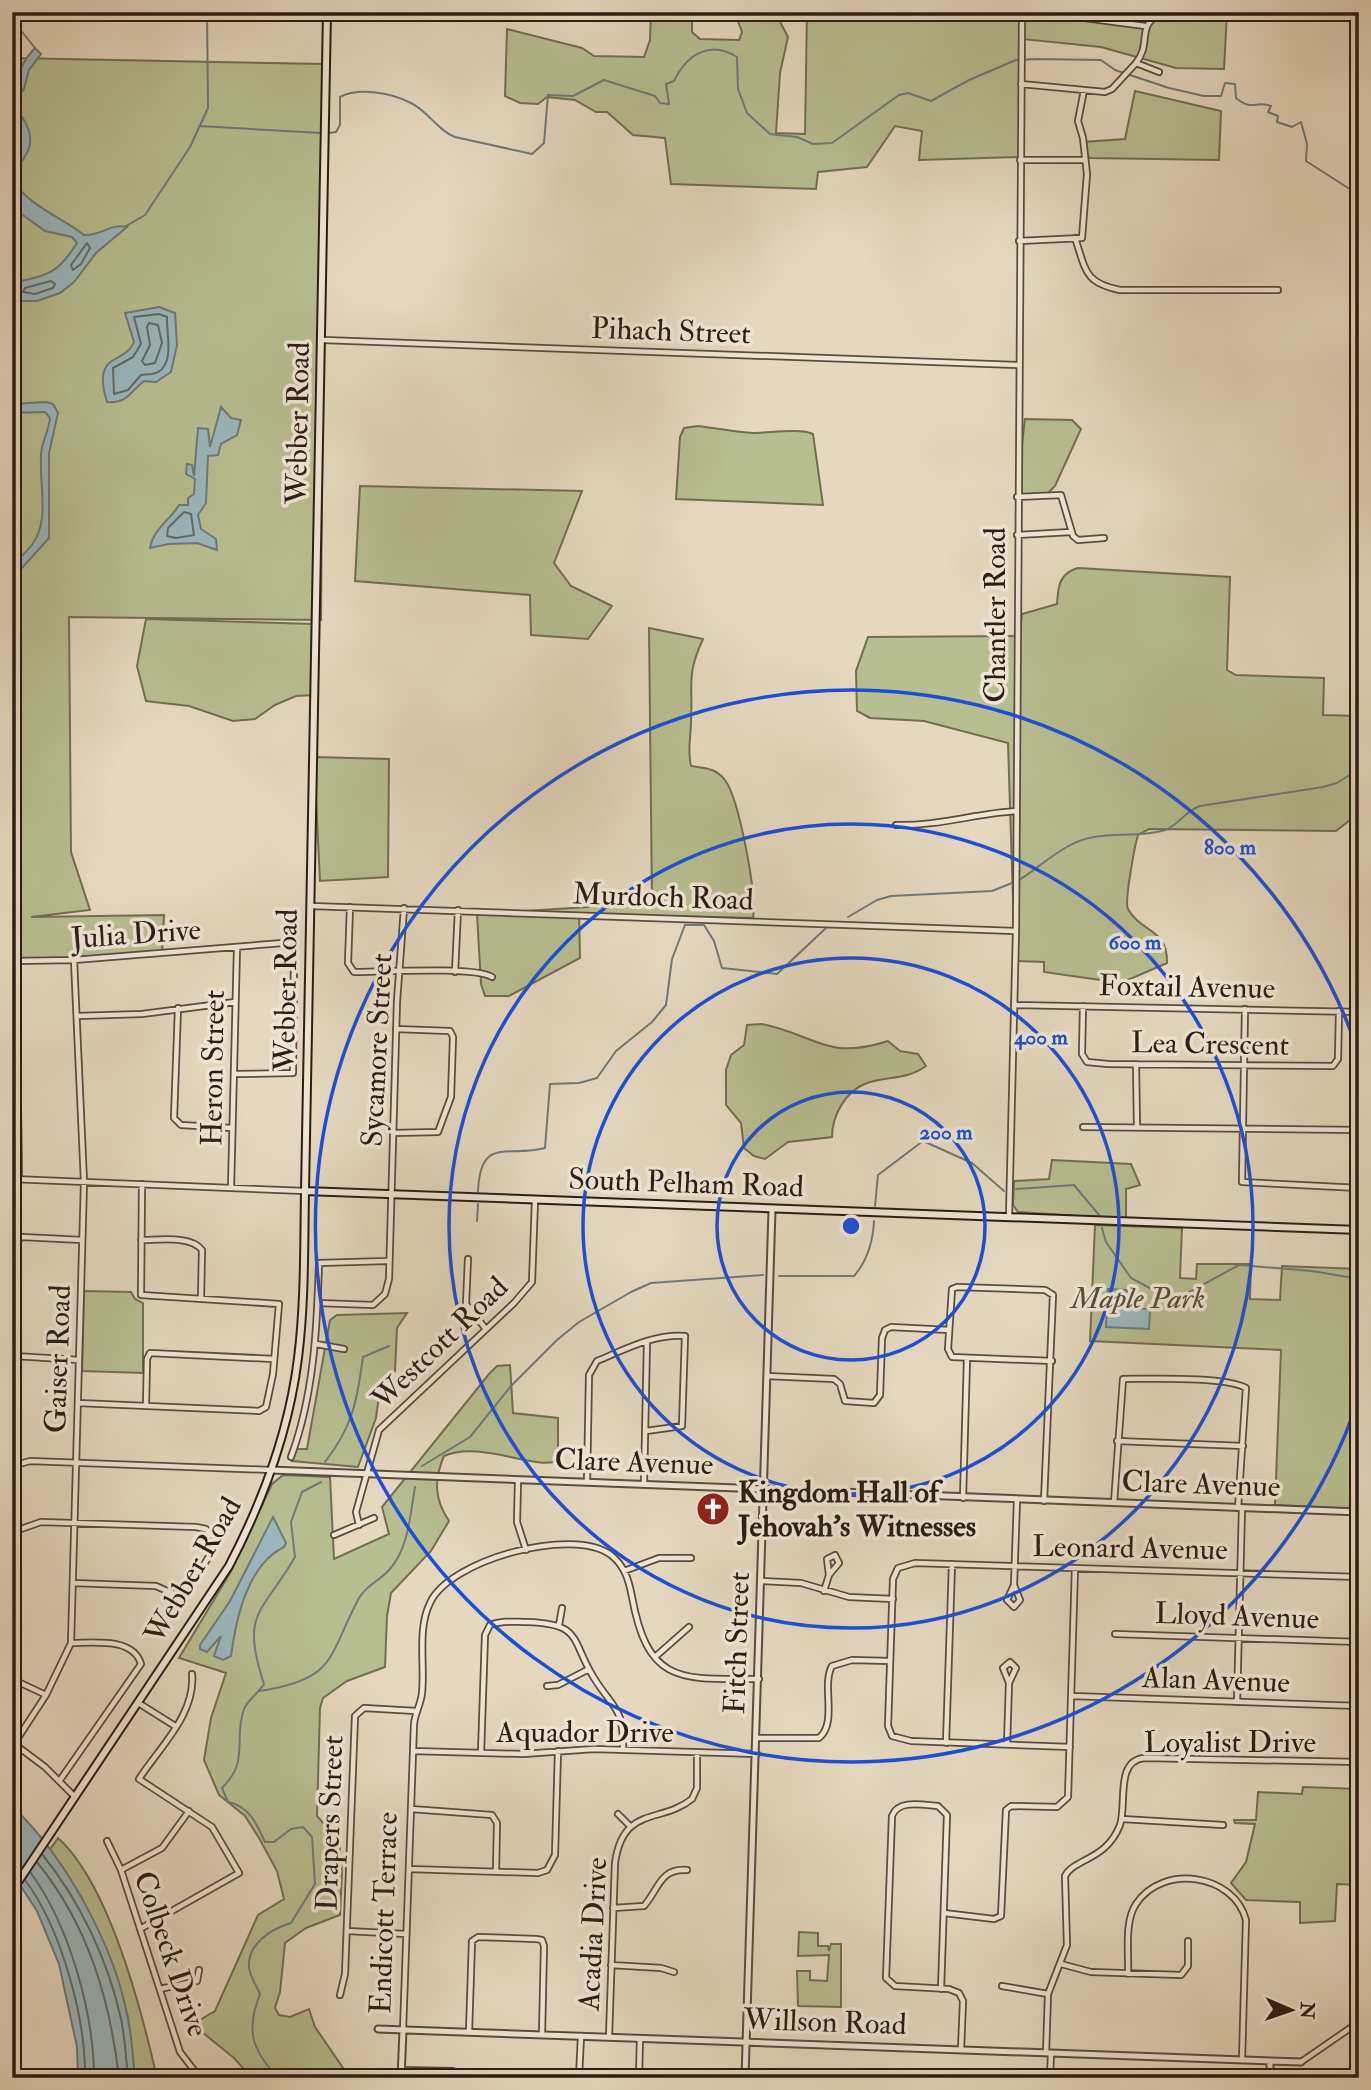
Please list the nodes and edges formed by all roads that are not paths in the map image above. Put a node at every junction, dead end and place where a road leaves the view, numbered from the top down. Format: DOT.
graph roads {
  1 [pos="327,12"];
  2 [pos="1022,12"];
  3 [pos="1039,12"];
  4 [pos="1163,12"];
  5 [pos="1145,26"];
  6 [pos="1136,63"];
  7 [pos="1160,72"];
  8 [pos="1021,84"];
  9 [pos="1084,90"];
  10 [pos="1020,160"];
  11 [pos="1084,160"];
  12 [pos="1075,239"];
  13 [pos="1019,242"];
  14 [pos="1278,290"];
  15 [pos="323,340"];
  16 [pos="1017,365"];
  17 [pos="1017,497"];
  18 [pos="1070,532"];
  19 [pos="1017,535"];
  20 [pos="1104,538"];
  21 [pos="1016,811"];
  22 [pos="896,825"];
  23 [pos="310,906"];
  24 [pos="350,907"];
  25 [pos="404,908"];
  26 [pos="458,910"];
  27 [pos="1016,930"];
  28 [pos="237,948"];
  29 [pos="74,960"];
  30 [pos="401,972"];
  31 [pos="455,972"];
  32 [pos="492,977"];
  33 [pos="236,1002"];
  34 [pos="1014,1005"];
  35 [pos="1083,1006"];
  36 [pos="178,1008"];
  37 [pos="1245,1009"];
  38 [pos="1339,1011"];
  39 [pos="1359,1012"];
  40 [pos="77,1016"];
  41 [pos="396,1029"];
  42 [pos="1136,1064"];
  43 [pos="1244,1065"];
  44 [pos="234,1074"];
  45 [pos="1083,1127"];
  46 [pos="232,1128"];
  47 [pos="1137,1128"];
  48 [pos="1243,1130"];
  49 [pos="1359,1130"];
  50 [pos="393,1133"];
  51 [pos="15,1179"];
  52 [pos="84,1182"];
  53 [pos="142,1184"];
  54 [pos="231,1188"];
  55 [pos="1359,1188"];
  56 [pos="305,1191"];
  57 [pos="392,1194"];
  58 [pos="535,1200"];
  59 [pos="772,1210"];
  60 [pos="1009,1217"];
  61 [pos="1359,1230"];
  62 [pos="82,1240"];
  63 [pos="141,1240"];
  64 [pos="468,1259"];
  65 [pos="387,1261"];
  66 [pos="201,1298"];
  67 [pos="317,1303"];
  68 [pos="485,1328"];
  69 [pos="949,1330"];
  70 [pos="647,1341"];
  71 [pos="316,1344"];
  72 [pos="344,1349"];
  73 [pos="14,1355"];
  74 [pos="274,1359"];
  75 [pos="967,1359"];
  76 [pos="79,1360"];
  77 [pos="1052,1361"];
  78 [pos="767,1376"];
  79 [pos="78,1403"];
  80 [pos="146,1406"];
  81 [pos="646,1431"];
  82 [pos="1117,1441"];
  83 [pos="1243,1446"];
  84 [pos="291,1457"];
  85 [pos="76,1463"];
  86 [pos="12,1466"];
  87 [pos="271,1470"];
  88 [pos="366,1473"];
  89 [pos="518,1481"];
  90 [pos="587,1482"];
  91 [pos="644,1483"];
  92 [pos="764,1490"];
  93 [pos="963,1498"];
  94 [pos="1017,1500"];
  95 [pos="1044,1500"];
  96 [pos="1114,1503"];
  97 [pos="1240,1508"];
  98 [pos="1359,1513"];
  99 [pos="374,1518"];
  100 [pos="75,1524"];
  101 [pos="359,1525"];
  102 [pos="12,1532"];
  103 [pos="334,1535"];
  104 [pos="526,1550"];
  105 [pos="691,1558"];
  106 [pos="953,1564"];
  107 [pos="1015,1566"];
  108 [pos="1075,1568"];
  109 [pos="624,1571"];
  110 [pos="1240,1572"];
  111 [pos="828,1575"];
  112 [pos="1359,1577"];
  113 [pos="762,1581"];
  114 [pos="73,1583"];
  115 [pos="1014,1586"];
  116 [pos="824,1591"];
  117 [pos="892,1599"];
  118 [pos="562,1608"];
  119 [pos="559,1625"];
  120 [pos="689,1627"];
  121 [pos="1115,1633"];
  122 [pos="1238,1637"];
  123 [pos="1359,1642"];
  124 [pos="71,1643"];
  125 [pos="655,1657"];
  126 [pos="890,1661"];
  127 [pos="589,1669"];
  128 [pos="192,1674"];
  129 [pos="12,1679"];
  130 [pos="759,1679"];
  131 [pos="1009,1683"];
  132 [pos="547,1686"];
  133 [pos="46,1695"];
  134 [pos="1072,1696"];
  135 [pos="1237,1702"];
  136 [pos="140,1703"];
  137 [pos="1359,1706"];
  138 [pos="416,1711"];
  139 [pos="175,1726"];
  140 [pos="757,1738"];
  141 [pos="13,1743"];
  142 [pos="946,1743"];
  143 [pos="1007,1745"];
  144 [pos="1070,1747"];
  145 [pos="623,1749"];
  146 [pos="413,1751"];
  147 [pos="558,1751"];
  148 [pos="697,1752"];
  149 [pos="481,1753"];
  150 [pos="757,1754"];
  151 [pos="1359,1762"];
  152 [pos="60,1780"];
  153 [pos="76,1797"];
  154 [pos="411,1809"];
  155 [pos="189,1811"];
  156 [pos="618,1814"];
  157 [pos="1122,1819"];
  158 [pos="1223,1825"];
  159 [pos="631,1827"];
  160 [pos="107,1840"];
  161 [pos="409,1869"];
  162 [pos="121,1870"];
  163 [pos="687,1870"];
  164 [pos="496,1871"];
  165 [pos="13,1891"];
  166 [pos="613,1908"];
  167 [pos="944,1913"];
  168 [pos="140,1929"];
  169 [pos="347,1931"];
  170 [pos="406,1934"];
  171 [pos="1188,1941"];
  172 [pos="1061,1964"];
  173 [pos="611,1965"];
  174 [pos="199,1970"];
  175 [pos="674,1972"];
  176 [pos="1128,1974"];
  177 [pos="1002,1986"];
  178 [pos="160,1989"];
  179 [pos="941,1989"];
  180 [pos="1048,1994"];
  181 [pos="340,1996"];
  182 [pos="1356,2024"];
  183 [pos="378,2029"];
  184 [pos="403,2030"];
  185 [pos="469,2032"];
  186 [pos="542,2034"];
  187 [pos="581,2036"];
  188 [pos="609,2037"];
  189 [pos="640,2038"];
  190 [pos="746,2042"];
  191 [pos="961,2050"];
  192 [pos="1048,2053"];
  193 [pos="1242,2061"];
  194 [pos="1270,2061"];
  195 [pos="1301,2062"];
  196 [pos="402,2070"];
  197 [pos="1359,2070"];
  198 [pos="639,2076"];
  199 [pos="675,2076"];
  200 [pos="579,2077"];
  201 [pos="200,2078"];
  202 [pos="401,2078"];
  203 [pos="460,2078"];
  204 [pos="520,2078"];
  205 [pos="745,2078"];
  206 [pos="1050,2078"];
  207 [pos="1270,2078"];
  208 [pos="1330,2078"];
  1 -- 15 [label="main road, Webber Road"];
  2 -- 8 [label="street, Chantler Road"];
  3 -- 5 [label="street"];
  4 -- 5 [label="street"];
  5 -- 6 [label="street"];
  6 -- 7 [label="street"];
  6 -- 9 [label="street"];
  8 -- 9 [label="street"];
  8 -- 10 [label="street, Chantler Road"];
  9 -- 11 [label="street"];
  10 -- 11 [label="street"];
  10 -- 13 [label="street, Chantler Road"];
  11 -- 12 [label="street"];
  12 -- 13 [label="street"];
  12 -- 14 [label="street"];
  13 -- 16 [label="street, Chantler Road"];
  15 -- 16 [label="street, Pihach Street"];
  15 -- 23 [label="main road, Webber Road"];
  16 -- 17 [label="street, Chantler Road"];
  17 -- 18 [label="street"];
  17 -- 19 [label="street, Chantler Road"];
  18 -- 19 [label="street"];
  18 -- 20 [label="street"];
  19 -- 21 [label="street, Chantler Road"];
  21 -- 22 [label="street"];
  21 -- 27 [label="street, Chantler Road"];
  23 -- 24 [label="street, Murdoch Road"];
  23 -- 56 [label="main road, Webber Road"];
  24 -- 25 [label="street, Murdoch Road"];
  24 -- 30 [label="street"];
  25 -- 26 [label="street, Murdoch Road"];
  25 -- 30 [label="street, Sycamore Street"];
  26 -- 27 [label="street, Murdoch Road"];
  26 -- 31 [label="street"];
  27 -- 34 [label="street, Chantler Road"];
  28 -- 29 [label="street, Julia Drive"];
  28 -- 33 [label="street, Heron Street"];
  28 -- 44 [label="street, Julia Drive"];
  29 -- 40 [label="street, Gaiser Road"];
  29 -- 51 [label="street, Julia Drive"];
  30 -- 31 [label="street"];
  30 -- 41 [label="street, Sycamore Street"];
  31 -- 32 [label="street"];
  33 -- 36 [label="street"];
  33 -- 44 [label="street, Heron Street"];
  34 -- 35 [label="street, Foxtail Avenue"];
  34 -- 60 [label="street, Chantler Road"];
  35 -- 37 [label="street, Foxtail Avenue"];
  35 -- 42 [label="street, Lea Crescent"];
  36 -- 40 [label="street"];
  36 -- 46 [label="street"];
  37 -- 38 [label="street, Foxtail Avenue"];
  37 -- 43 [label="street"];
  38 -- 39 [label="street, Foxtail Avenue"];
  38 -- 43 [label="street, Lea Crescent"];
  40 -- 52 [label="street, Gaiser Road"];
  41 -- 50 [label="street, Sycamore Street"];
  41 -- 50 [label="street"];
  42 -- 43 [label="street, Lea Crescent"];
  42 -- 47 [label="street"];
  43 -- 48 [label="street"];
  44 -- 46 [label="street, Heron Street"];
  45 -- 47 [label="street"];
  46 -- 54 [label="street, Heron Street"];
  47 -- 48 [label="street"];
  48 -- 49 [label="street"];
  48 -- 55 [label="street"];
  50 -- 57 [label="street, Sycamore Street"];
  51 -- 52 [label="street, South Pelham Road"];
  52 -- 53 [label="street, South Pelham Road"];
  52 -- 62 [label="street, Gaiser Road"];
  53 -- 54 [label="street, South Pelham Road"];
  53 -- 63 [label="street"];
  54 -- 56 [label="street, South Pelham Road"];
  56 -- 57 [label="main road, South Pelham Road"];
  56 -- 87 [label="main road, Webber Road"];
  57 -- 58 [label="main road, South Pelham Road"];
  57 -- 67 [label="street, Sycamore Street"];
  58 -- 59 [label="main road, South Pelham Road"];
  58 -- 68 [label="street, Westcott Road"];
  59 -- 60 [label="main road, South Pelham Road"];
  59 -- 78 [label="street, Fitch Street"];
  60 -- 61 [label="main road, South Pelham Road"];
  62 -- 73 [label="street"];
  62 -- 76 [label="street, Gaiser Road"];
  63 -- 66 [label="street"];
  63 -- 66 [label="street"];
  64 -- 68 [label="street"];
  65 -- 67 [label="street"];
  66 -- 74 [label="street"];
  67 -- 71 [label="street"];
  68 -- 88 [label="street, Westcott Road"];
  69 -- 75 [label="street"];
  69 -- 77 [label="street"];
  69 -- 78 [label="street"];
  70 -- 81 [label="street"];
  70 -- 81 [label="street"];
  70 -- 90 [label="street"];
  71 -- 72 [label="street"];
  71 -- 84 [label="street"];
  73 -- 76 [label="street"];
  74 -- 80 [label="street"];
  74 -- 80 [label="street"];
  75 -- 77 [label="street"];
  75 -- 93 [label="street"];
  76 -- 79 [label="street, Gaiser Road"];
  77 -- 95 [label="street"];
  78 -- 92 [label="street, Fitch Street"];
  79 -- 80 [label="street"];
  79 -- 85 [label="street, Gaiser Road"];
  81 -- 91 [label="street"];
  82 -- 83 [label="street"];
  82 -- 83 [label="street"];
  82 -- 96 [label="street"];
  83 -- 97 [label="street"];
  85 -- 86 [label="street, Clare Avenue"];
  85 -- 87 [label="street, Clare Avenue"];
  85 -- 100 [label="street, Gaiser Road"];
  87 -- 88 [label="street, Clare Avenue"];
  87 -- 136 [label="main road, Webber Road"];
  88 -- 89 [label="street, Clare Avenue"];
  88 -- 101 [label="street, Westcott Road"];
  89 -- 90 [label="street, Clare Avenue"];
  89 -- 104 [label="street"];
  90 -- 91 [label="street, Clare Avenue"];
  91 -- 92 [label="street, Clare Avenue"];
  92 -- 93 [label="street, Clare Avenue"];
  92 -- 113 [label="street, Fitch Street"];
  93 -- 94 [label="street, Clare Avenue"];
  94 -- 95 [label="street, Clare Avenue"];
  94 -- 107 [label="street"];
  95 -- 96 [label="street, Clare Avenue"];
  96 -- 97 [label="street, Clare Avenue"];
  97 -- 98 [label="street, Clare Avenue"];
  97 -- 110 [label="street"];
  99 -- 101 [label="street"];
  100 -- 102 [label="street"];
  100 -- 114 [label="street, Gaiser Road"];
  100 -- 114 [label="street"];
  101 -- 103 [label="street"];
  104 -- 109 [label="street, Endicott Terrace"];
  104 -- 138 [label="street, Endicott Terrace"];
  105 -- 109 [label="street"];
  106 -- 107 [label="street, Leonard Avenue"];
  106 -- 117 [label="street, Leonard Avenue"];
  106 -- 142 [label="street"];
  107 -- 108 [label="street, Leonard Avenue"];
  107 -- 115 [label="street"];
  108 -- 110 [label="street, Leonard Avenue"];
  108 -- 134 [label="street"];
  109 -- 125 [label="street"];
  110 -- 112 [label="street, Leonard Avenue"];
  110 -- 122 [label="street"];
  111 -- 116 [label="street"];
  113 -- 116 [label="street"];
  113 -- 130 [label="street, Fitch Street"];
  114 -- 124 [label="street, Gaiser Road"];
  116 -- 117 [label="street"];
  117 -- 126 [label="street"];
  118 -- 119 [label="street"];
  119 -- 127 [label="street"];
  119 -- 149 [label="street"];
  120 -- 125 [label="street"];
  121 -- 122 [label="street, Lloyd Avenue"];
  122 -- 123 [label="street, Lloyd Avenue"];
  122 -- 135 [label="street"];
  124 -- 133 [label="street, Gaiser Road"];
  124 -- 152 [label="street"];
  125 -- 130 [label="street"];
  126 -- 140 [label="street"];
  126 -- 142 [label="street"];
  127 -- 132 [label="street"];
  127 -- 145 [label="street"];
  128 -- 139 [label="street"];
  129 -- 133 [label="street"];
  130 -- 140 [label="street, Fitch Street"];
  131 -- 143 [label="street"];
  133 -- 141 [label="street, Gaiser Road"];
  134 -- 135 [label="street, Alan Avenue"];
  134 -- 144 [label="street"];
  135 -- 137 [label="street, Alan Avenue"];
  136 -- 139 [label="street"];
  136 -- 153 [label="main road, Webber Road"];
  138 -- 146 [label="street, Endicott Terrace"];
  138 -- 169 [label="street, Drapers Street"];
  139 -- 155 [label="street"];
  140 -- 150 [label="street, Fitch Street"];
  141 -- 152 [label="street"];
  142 -- 143 [label="street"];
  143 -- 144 [label="street"];
  144 -- 167 [label="street"];
  145 -- 147 [label="street, Aquador Drive"];
  145 -- 148 [label="street, Aquador Drive"];
  146 -- 149 [label="street, Aquador Drive"];
  146 -- 154 [label="street, Endicott Terrace"];
  147 -- 149 [label="street, Aquador Drive"];
  147 -- 164 [label="street"];
  148 -- 150 [label="street, Aquador Drive"];
  148 -- 159 [label="street, Acadia Drive"];
  150 -- 190 [label="street, Fitch Street"];
  151 -- 157 [label="street, Loyalist Drive"];
  152 -- 153 [label="street"];
  153 -- 165 [label="main road, Webber Road"];
  154 -- 161 [label="street, Endicott Terrace"];
  154 -- 164 [label="street"];
  155 -- 162 [label="street"];
  155 -- 168 [label="street"];
  156 -- 159 [label="street"];
  157 -- 158 [label="street"];
  157 -- 172 [label="street, Loyalist Drive"];
  159 -- 166 [label="street, Acadia Drive"];
  160 -- 162 [label="street, Colbeck Drive"];
  161 -- 164 [label="street"];
  161 -- 170 [label="street, Endicott Terrace"];
  162 -- 168 [label="street, Colbeck Drive"];
  163 -- 166 [label="street"];
  166 -- 173 [label="street, Acadia Drive"];
  167 -- 179 [label="street"];
  167 -- 179 [label="street"];
  168 -- 178 [label="street, Colbeck Drive"];
  169 -- 170 [label="street"];
  169 -- 181 [label="street, Drapers Street"];
  170 -- 184 [label="street, Endicott Terrace"];
  171 -- 176 [label="street"];
  172 -- 176 [label="street"];
  172 -- 180 [label="street, Loyalist Drive"];
  173 -- 175 [label="street"];
  173 -- 188 [label="street, Acadia Drive"];
  174 -- 178 [label="street"];
  176 -- 193 [label="street"];
  177 -- 180 [label="street"];
  178 -- 201 [label="street, Colbeck Drive"];
  179 -- 191 [label="street"];
  180 -- 192 [label="street, Loyalist Drive"];
  182 -- 195 [label="street"];
  183 -- 184 [label="street, Willson Road"];
  184 -- 185 [label="street, Willson Road"];
  184 -- 196 [label="street, Endicott Terrace"];
  185 -- 186 [label="street, Willson Road"];
  185 -- 186 [label="street"];
  186 -- 187 [label="street, Willson Road"];
  187 -- 188 [label="street, Willson Road"];
  187 -- 200 [label="street"];
  188 -- 189 [label="street, Willson Road"];
  189 -- 190 [label="street, Willson Road"];
  189 -- 198 [label="street"];
  190 -- 191 [label="street, Willson Road"];
  190 -- 205 [label="street, Fitch Street"];
  191 -- 192 [label="street, Willson Road"];
  192 -- 193 [label="street, Willson Road"];
  192 -- 206 [label="street, Loyalist Drive"];
  193 -- 194 [label="street, Willson Road"];
  194 -- 195 [label="street, Willson Road"];
  194 -- 207 [label="street"];
  196 -- 202 [label="street, Endicott Terrace"];
  196 -- 203 [label="street"];
  197 -- 208 [label="main road"];
  198 -- 199 [label="street"];
  200 -- 204 [label="street"];
}
